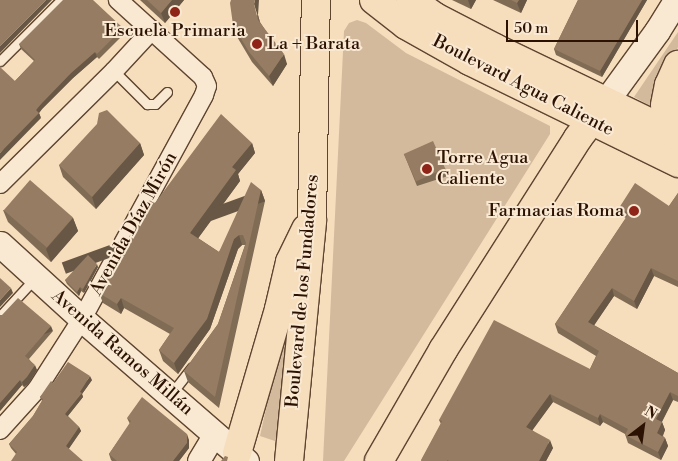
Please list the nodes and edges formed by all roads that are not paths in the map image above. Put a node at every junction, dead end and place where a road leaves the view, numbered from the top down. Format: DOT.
graph roads {
  1 [pos="61,0"];
  2 [pos="118,0"];
  3 [pos="316,0"];
  4 [pos="374,0"];
  5 [pos="412,0"];
  6 [pos="676,0"];
  7 [pos="152,30"];
  8 [pos="0,61"];
  9 [pos="678,66"];
  10 [pos="114,71"];
  11 [pos="167,92"];
  12 [pos="598,111"];
  13 [pos="674,134"];
  14 [pos="678,163"];
  15 [pos="0,184"];
  16 [pos="312,220"];
  17 [pos="0,244"];
  18 [pos="36,277"];
  19 [pos="0,316"];
  20 [pos="82,319"];
  21 [pos="195,362"];
  22 [pos="170,395"];
  23 [pos="0,430"];
  24 [pos="215,434"];
  25 [pos="242,457"];
  26 [pos="199,461"];
  27 [pos="289,461"];
  28 [pos="379,461"];
  1 -- 8 [label="lane"];
  2 -- 7 [label="street"];
  3 -- 16 [label="main road, Boulevard de los Fundadores"];
  4 -- 12 [label="main road, Boulevard Agua Caliente"];
  5 -- 12 [label="main road, Boulevard Agua Caliente"];
  6 -- 12 [label="main road"];
  7 -- 10 [label="street"];
  7 -- 20 [label="street, Avenida Díaz Mirón"];
  9 -- 13 [label="main road"];
  10 -- 11 [label="lane"];
  10 -- 15 [label="street"];
  12 -- 13 [label="main road, Boulevard Agua Caliente"];
  12 -- 14 [label="main road, Boulevard Agua Caliente"];
  12 -- 28 [label="main road"];
  16 -- 25 [label="main road"];
  16 -- 27 [label="main road, Boulevard de los Fundadores"];
  17 -- 18 [label="main road, Avenida Ramos Millán"];
  18 -- 19 [label="lane"];
  18 -- 20 [label="main road, Avenida Ramos Millán"];
  20 -- 22 [label="main road, Avenida Ramos Millán"];
  20 -- 23 [label="street, Avenida Díaz Mirón"];
  21 -- 22 [label="lane"];
  22 -- 24 [label="main road, Avenida Ramos Millán"];
  24 -- 25 [label="main road, Avenida Ramos Millán"];
  24 -- 26 [label="street"];
}
